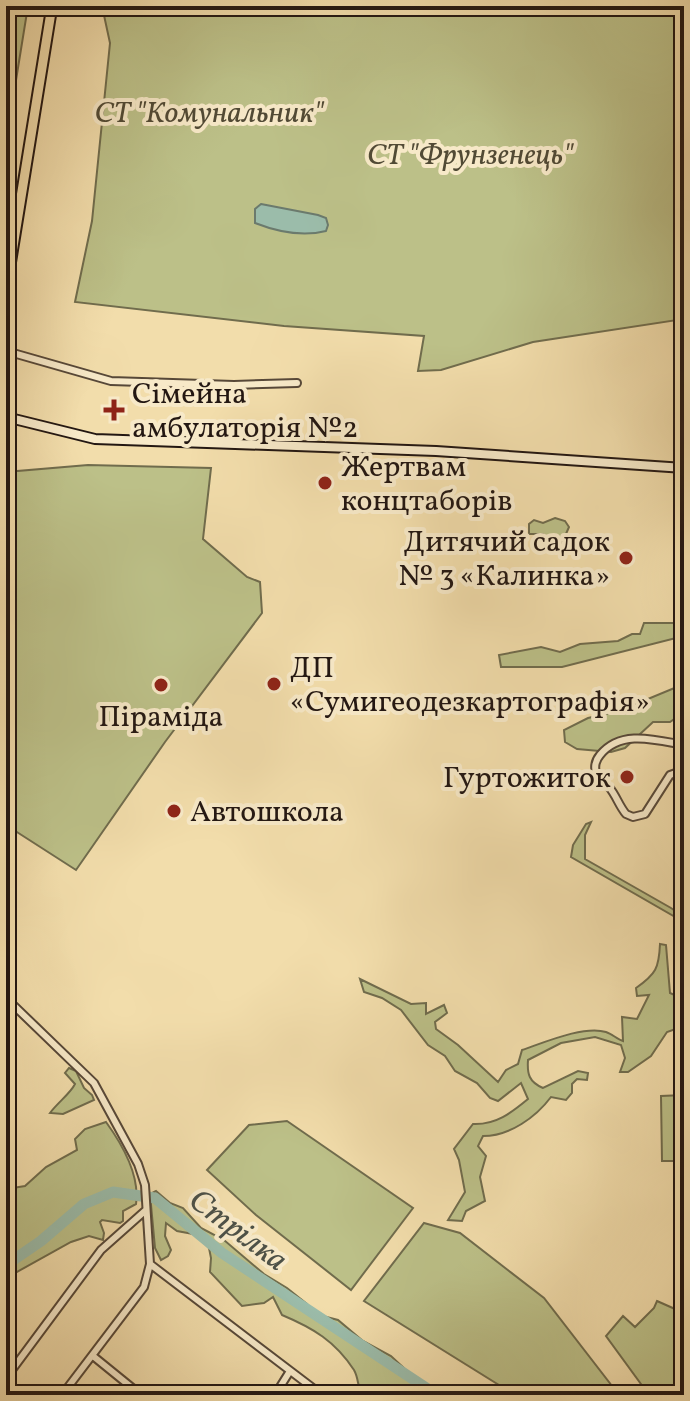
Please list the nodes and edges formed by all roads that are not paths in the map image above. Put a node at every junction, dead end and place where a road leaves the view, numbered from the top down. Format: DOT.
graph roads {
  1 [pos="52,6"];
  2 [pos="6,290"];
  3 [pos="6,351"];
  4 [pos="297,383"];
  5 [pos="6,417"];
  6 [pos="684,468"];
  7 [pos="684,745"];
  8 [pos="684,770"];
  9 [pos="6,998"];
  10 [pos="146,1206"];
  11 [pos="150,1264"];
  12 [pos="93,1356"];
  13 [pos="290,1371"];
  14 [pos="6,1378"];
  15 [pos="62,1395"];
  16 [pos="141,1395"];
  17 [pos="275,1395"];
  18 [pos="322,1395"];
  1 -- 2 [label="main road"];
  3 -- 4 [label="street"];
  5 -- 6 [label="main road"];
  7 -- 8 [label="street"];
  9 -- 10 [label="street"];
  10 -- 11 [label="street"];
  10 -- 14 [label="street"];
  11 -- 12 [label="street"];
  11 -- 13 [label="street"];
  12 -- 15 [label="street"];
  12 -- 16 [label="street"];
  13 -- 17 [label="street"];
  13 -- 18 [label="street"];
}
